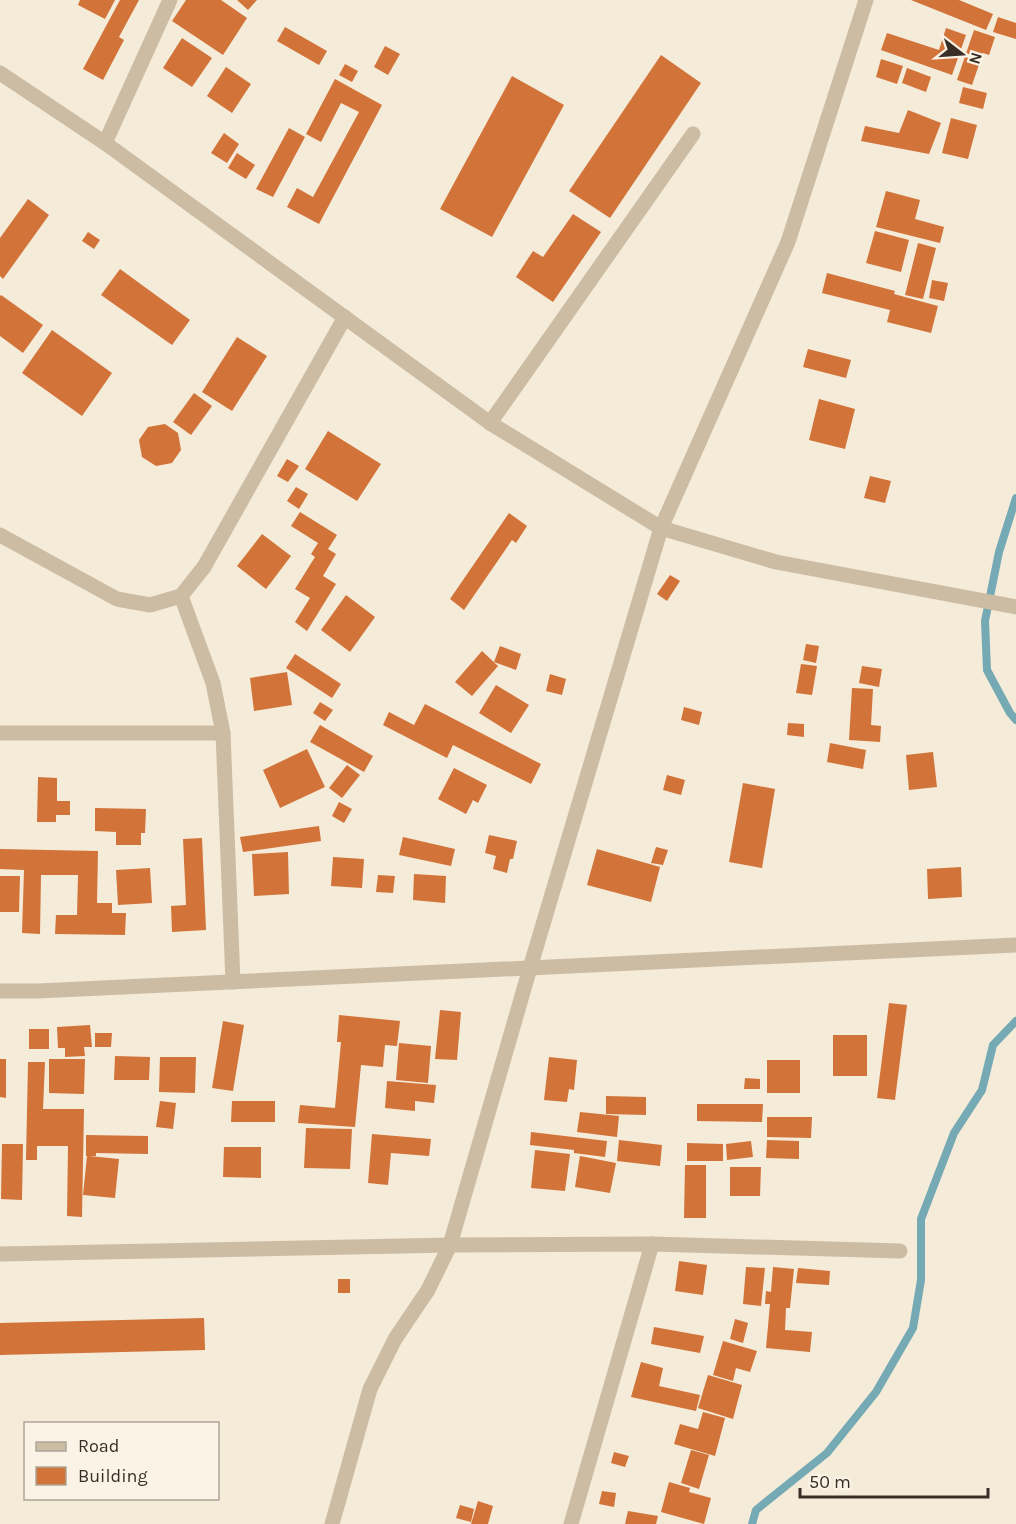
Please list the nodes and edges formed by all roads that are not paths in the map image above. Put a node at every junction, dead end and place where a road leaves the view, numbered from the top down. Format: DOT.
graph roads {
  1 [pos="170,0"];
  2 [pos="866,0"];
  3 [pos="0,73"];
  4 [pos="693,134"];
  5 [pos="105,143"];
  6 [pos="345,317"];
  7 [pos="490,423"];
  8 [pos="661,528"];
  9 [pos="0,535"];
  10 [pos="181,596"];
  11 [pos="1014,606"];
  12 [pos="0,733"];
  13 [pos="223,733"];
  14 [pos="1016,945"];
  15 [pos="530,968"];
  16 [pos="233,982"];
  17 [pos="0,991"];
  18 [pos="652,1244"];
  19 [pos="450,1245"];
  20 [pos="900,1251"];
  21 [pos="0,1254"];
  22 [pos="332,1524"];
  23 [pos="571,1524"];
  1 -- 5 [label="street"];
  2 -- 8 [label="street"];
  3 -- 5 [label="street"];
  4 -- 7 [label="street"];
  5 -- 6 [label="street"];
  6 -- 7 [label="street"];
  6 -- 10 [label="street"];
  7 -- 8 [label="street"];
  8 -- 11 [label="street"];
  8 -- 15 [label="street"];
  9 -- 10 [label="street"];
  10 -- 13 [label="street"];
  12 -- 13 [label="street"];
  13 -- 16 [label="street"];
  14 -- 15 [label="street"];
  15 -- 16 [label="street"];
  15 -- 19 [label="street"];
  16 -- 17 [label="street"];
  18 -- 19 [label="street"];
  18 -- 20 [label="street"];
  18 -- 23 [label="street"];
  19 -- 21 [label="street"];
  19 -- 22 [label="street"];
}
